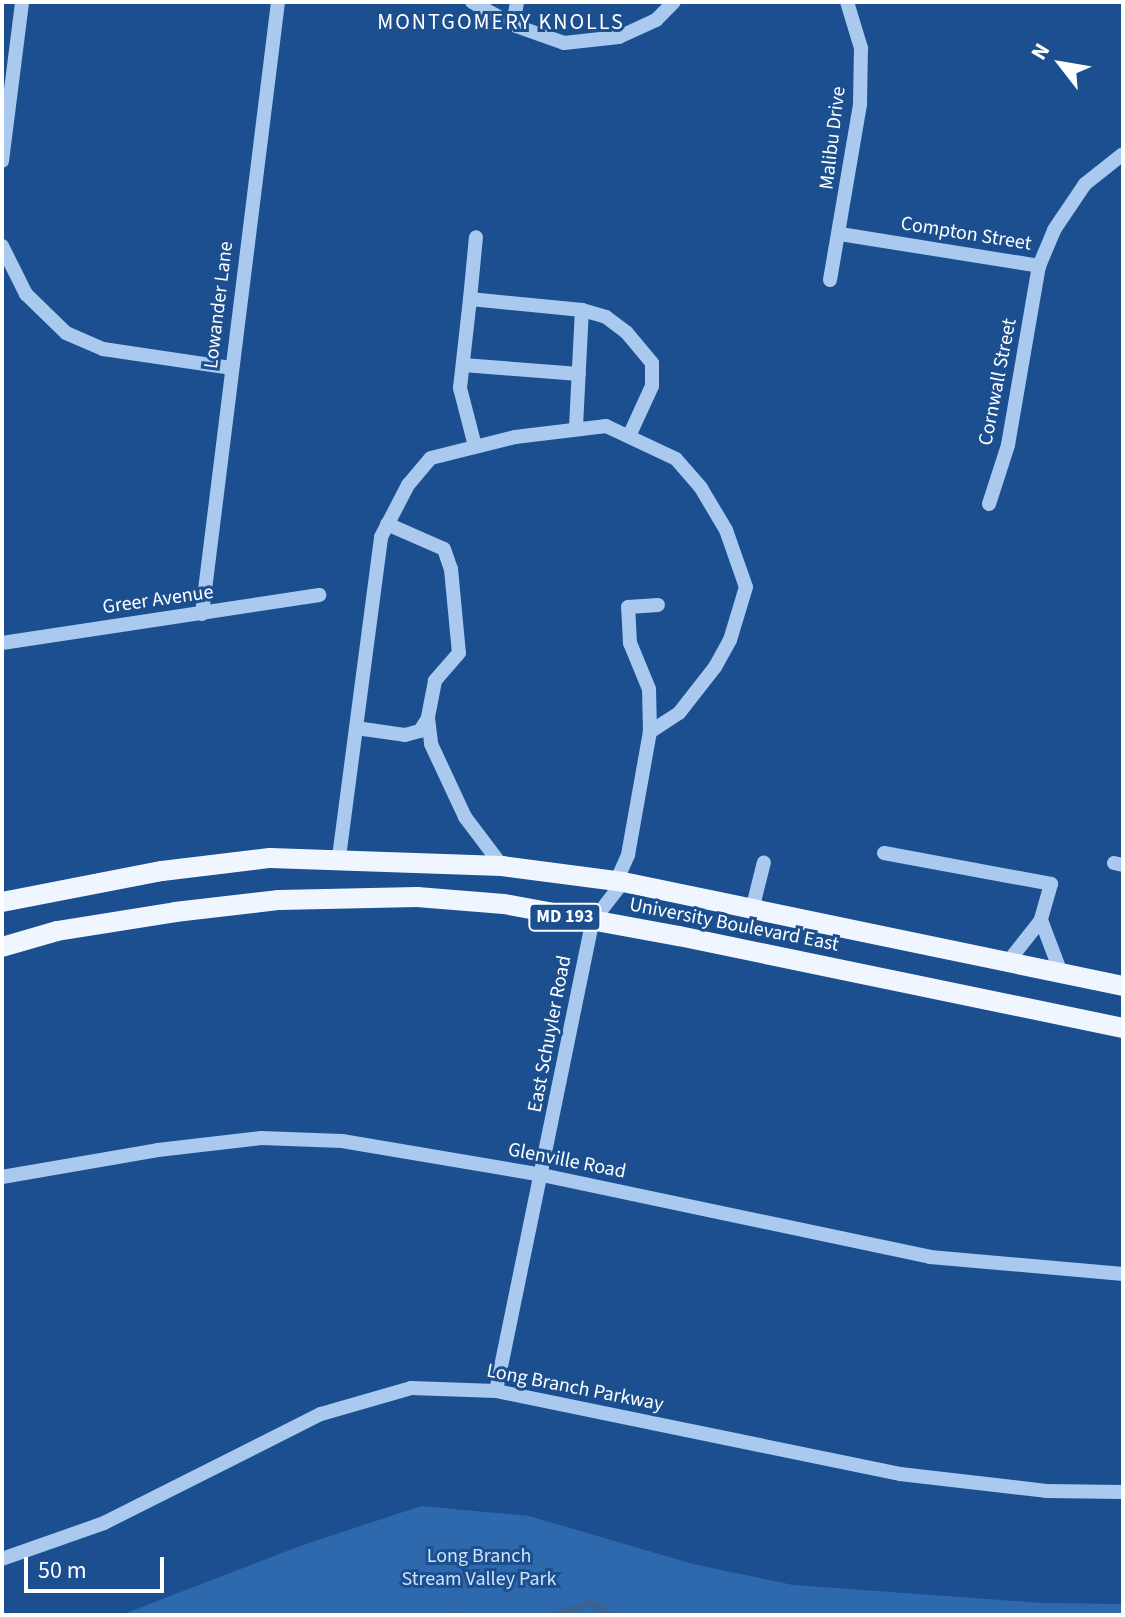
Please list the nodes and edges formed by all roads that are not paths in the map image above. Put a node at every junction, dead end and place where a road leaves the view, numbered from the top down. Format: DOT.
graph roads {
  1 [pos="22,2"];
  2 [pos="278,2"];
  3 [pos="472,2"];
  4 [pos="517,2"];
  5 [pos="674,2"];
  6 [pos="847,2"];
  7 [pos="513,25"];
  8 [pos="1123,154"];
  9 [pos="2,161"];
  10 [pos="840,234"];
  11 [pos="476,237"];
  12 [pos="2,246"];
  13 [pos="1039,266"];
  14 [pos="830,280"];
  15 [pos="470,299"];
  16 [pos="582,310"];
  17 [pos="463,365"];
  18 [pos="231,368"];
  19 [pos="579,374"];
  20 [pos="576,427"];
  21 [pos="630,434"];
  22 [pos="475,446"];
  23 [pos="989,504"];
  24 [pos="387,524"];
  25 [pos="319,595"];
  26 [pos="658,605"];
  27 [pos="202,614"];
  28 [pos="2,643"];
  29 [pos="428,718"];
  30 [pos="356,728"];
  31 [pos="650,732"];
  32 [pos="884,853"];
  33 [pos="339,857"];
  34 [pos="764,862"];
  35 [pos="502,866"];
  36 [pos="619,882"];
  37 [pos="2,902"];
  38 [pos="752,910"];
  39 [pos="1041,920"];
  40 [pos="592,922"];
  41 [pos="2,947"];
  42 [pos="1008,962"];
  43 [pos="1061,973"];
  44 [pos="1123,986"];
  45 [pos="1123,1028"];
  46 [pos="542,1175"];
  47 [pos="2,1177"];
  48 [pos="1123,1274"];
  49 [pos="496,1391"];
  50 [pos="1123,1492"];
  51 [pos="2,1559"];
  1 -- 9 [label="street"];
  2 -- 18 [label="street, Lowander Lane"];
  3 -- 7 [label="street"];
  4 -- 7 [label="street"];
  5 -- 7 [label="street"];
  6 -- 10 [label="street, Malibu Drive"];
  8 -- 13 [label="street, Compton Street"];
  10 -- 13 [label="street, Compton Street"];
  10 -- 14 [label="street, Malibu Drive"];
  11 -- 15 [label="street"];
  12 -- 18 [label="street"];
  13 -- 23 [label="street, Cornwall Street"];
  15 -- 16 [label="street"];
  15 -- 17 [label="street"];
  16 -- 19 [label="street"];
  16 -- 21 [label="street"];
  17 -- 19 [label="street"];
  17 -- 22 [label="street"];
  18 -- 27 [label="street, Lowander Lane"];
  19 -- 20 [label="street"];
  20 -- 21 [label="street"];
  20 -- 22 [label="street"];
  21 -- 31 [label="street"];
  22 -- 24 [label="street"];
  24 -- 29 [label="street"];
  24 -- 30 [label="street"];
  25 -- 27 [label="street, Greer Avenue"];
  26 -- 31 [label="street, East Schuyler Road"];
  27 -- 28 [label="street, Greer Avenue"];
  29 -- 30 [label="street"];
  29 -- 35 [label="street"];
  30 -- 33 [label="street"];
  31 -- 36 [label="street, East Schuyler Road"];
  32 -- 39 [label="street"];
  33 -- 35 [label="main road, University Boulevard East / MD 193"];
  33 -- 37 [label="main road, University Boulevard East / MD 193"];
  34 -- 38 [label="street"];
  35 -- 36 [label="main road, University Boulevard East / MD 193"];
  36 -- 38 [label="main road, University Boulevard East / MD 193"];
  36 -- 40 [label="street, East Schuyler Road"];
  38 -- 42 [label="main road, University Boulevard East / MD 193"];
  39 -- 42 [label="street"];
  39 -- 43 [label="street"];
  40 -- 41 [label="main road, University Boulevard East / MD 193"];
  40 -- 45 [label="main road, University Boulevard East / MD 193"];
  40 -- 46 [label="street, East Schuyler Road"];
  42 -- 43 [label="main road, University Boulevard East / MD 193"];
  43 -- 44 [label="main road, University Boulevard East / MD 193"];
  46 -- 47 [label="street, Glenville Road"];
  46 -- 48 [label="street, Glenville Road"];
  46 -- 49 [label="street, East Schuyler Road"];
  49 -- 50 [label="street, Long Branch Parkway"];
  49 -- 51 [label="street, Long Branch Parkway"];
}
